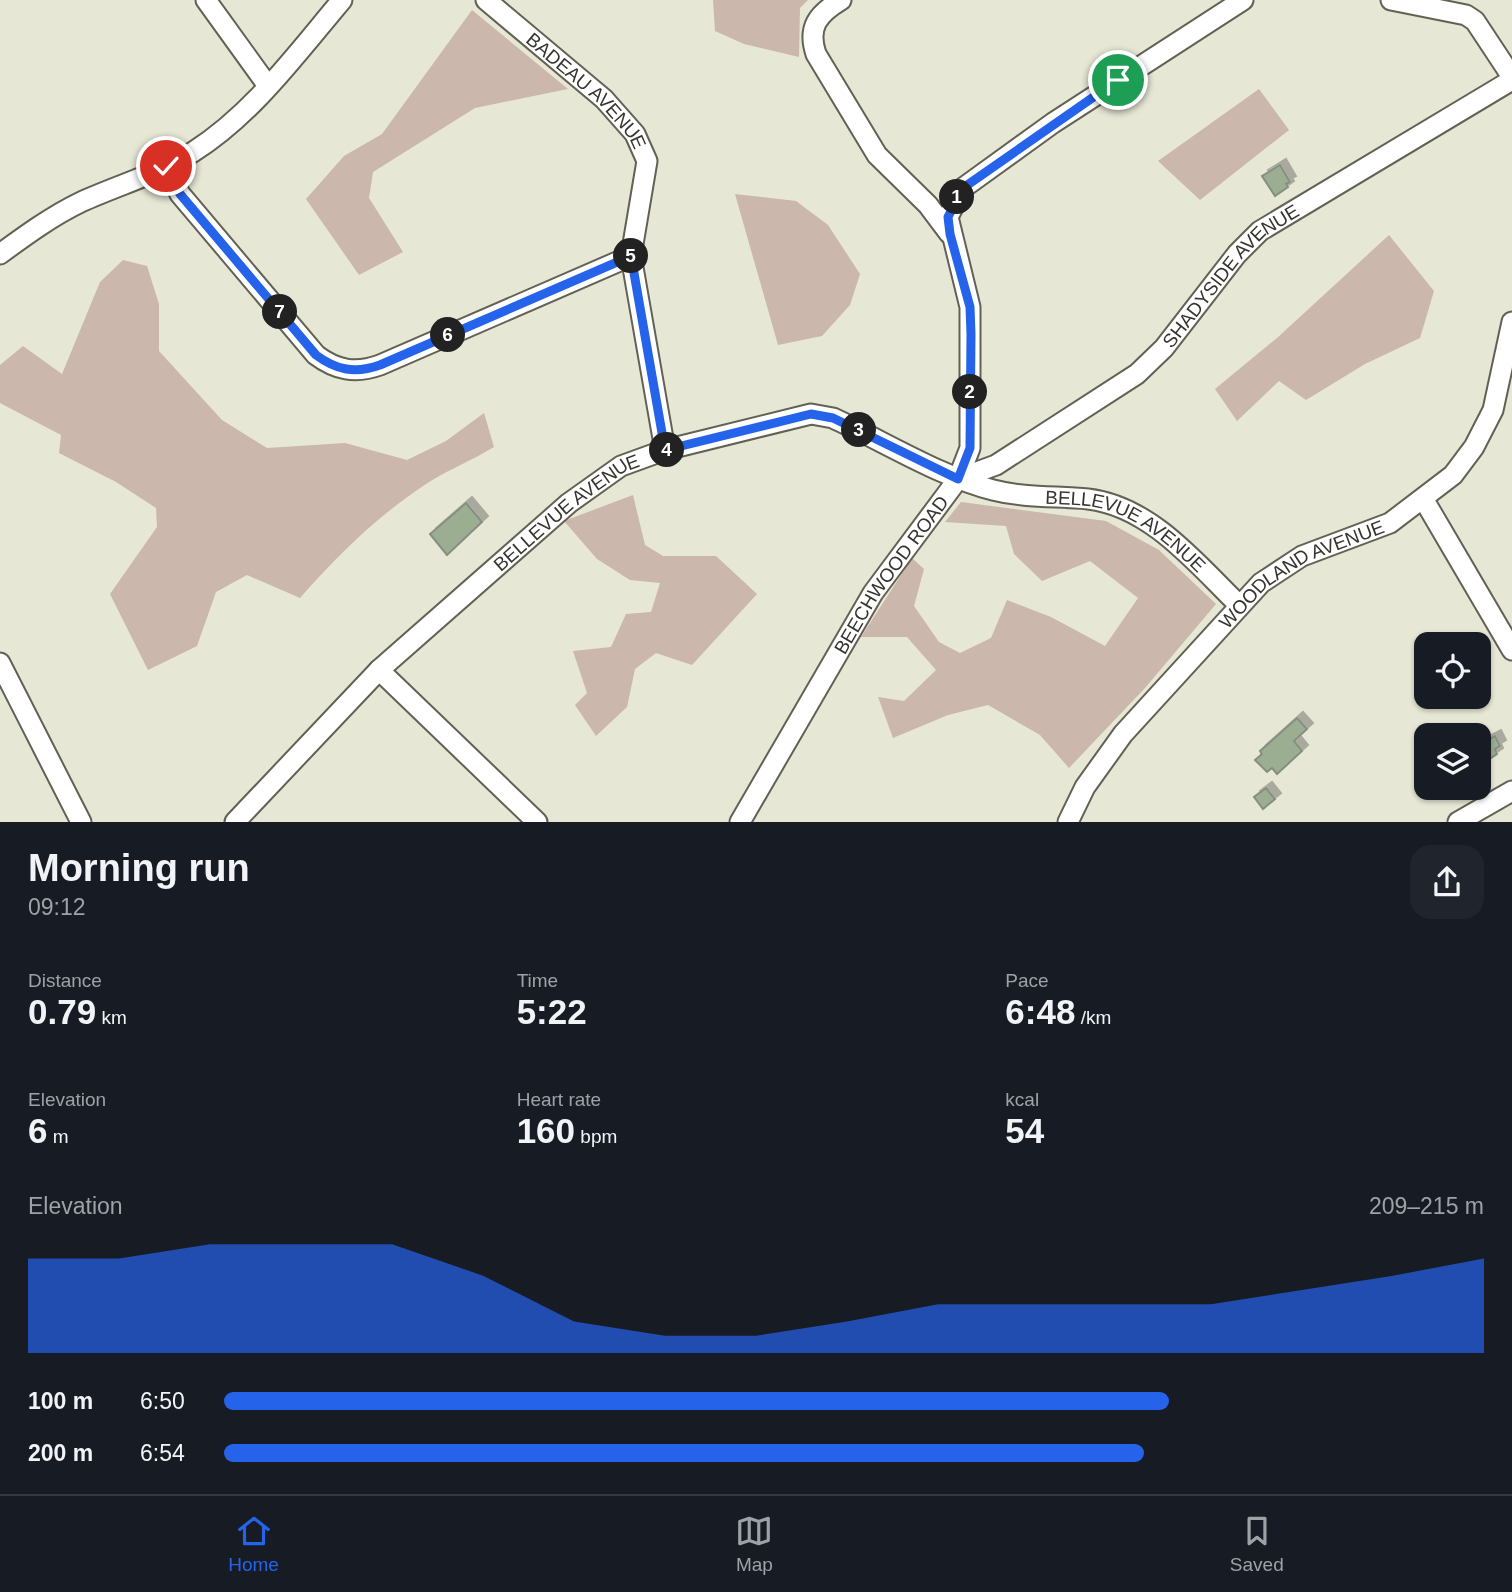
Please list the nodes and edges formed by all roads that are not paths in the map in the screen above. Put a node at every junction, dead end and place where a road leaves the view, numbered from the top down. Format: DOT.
graph roads {
  1 [pos="206,0"];
  2 [pos="342,0"];
  3 [pos="486,0"];
  4 [pos="841,0"];
  5 [pos="1243,0"];
  6 [pos="1391,0"];
  7 [pos="1512,79"];
  8 [pos="268,86"];
  9 [pos="166,166"];
  10 [pos="963,188"];
  11 [pos="914,190"];
  12 [pos="950,234"];
  13 [pos="0,254"];
  14 [pos="631,256"];
  15 [pos="1512,322"];
  16 [pos="665,450"];
  17 [pos="958,479"];
  18 [pos="1424,500"];
  19 [pos="1238,604"];
  20 [pos="1512,650"];
  21 [pos="0,663"];
  22 [pos="379,670"];
  23 [pos="1512,791"];
  24 [pos="81,822"];
  25 [pos="235,822"];
  26 [pos="537,822"];
  27 [pos="740,822"];
  28 [pos="1068,822"];
  29 [pos="1458,822"];
  1 -- 8 [label="street"];
  2 -- 8 [label="street"];
  3 -- 14 [label="street, BADEAU AVENUE"];
  4 -- 11 [label="street"];
  5 -- 10 [label="street, BEECHWOOD ROAD"];
  6 -- 7 [label="street"];
  7 -- 17 [label="street, SHADYSIDE AVENUE"];
  8 -- 9 [label="street"];
  9 -- 13 [label="street"];
  9 -- 14 [label="street"];
  10 -- 11 [label="street"];
  10 -- 12 [label="street, BEECHWOOD ROAD"];
  11 -- 12 [label="street"];
  12 -- 17 [label="street, BEECHWOOD ROAD"];
  14 -- 16 [label="street, BADEAU AVENUE"];
  15 -- 18 [label="street, WOODLAND AVENUE"];
  16 -- 17 [label="street, BELLEVUE AVENUE"];
  16 -- 22 [label="street, BELLEVUE AVENUE"];
  17 -- 19 [label="street, BELLEVUE AVENUE"];
  17 -- 27 [label="street, BEECHWOOD ROAD"];
  18 -- 19 [label="street, WOODLAND AVENUE"];
  18 -- 20 [label="street"];
  19 -- 28 [label="street, WOODLAND AVENUE"];
  21 -- 24 [label="street"];
  22 -- 25 [label="street, BELLEVUE AVENUE"];
  22 -- 26 [label="street"];
  23 -- 29 [label="street"];
}
